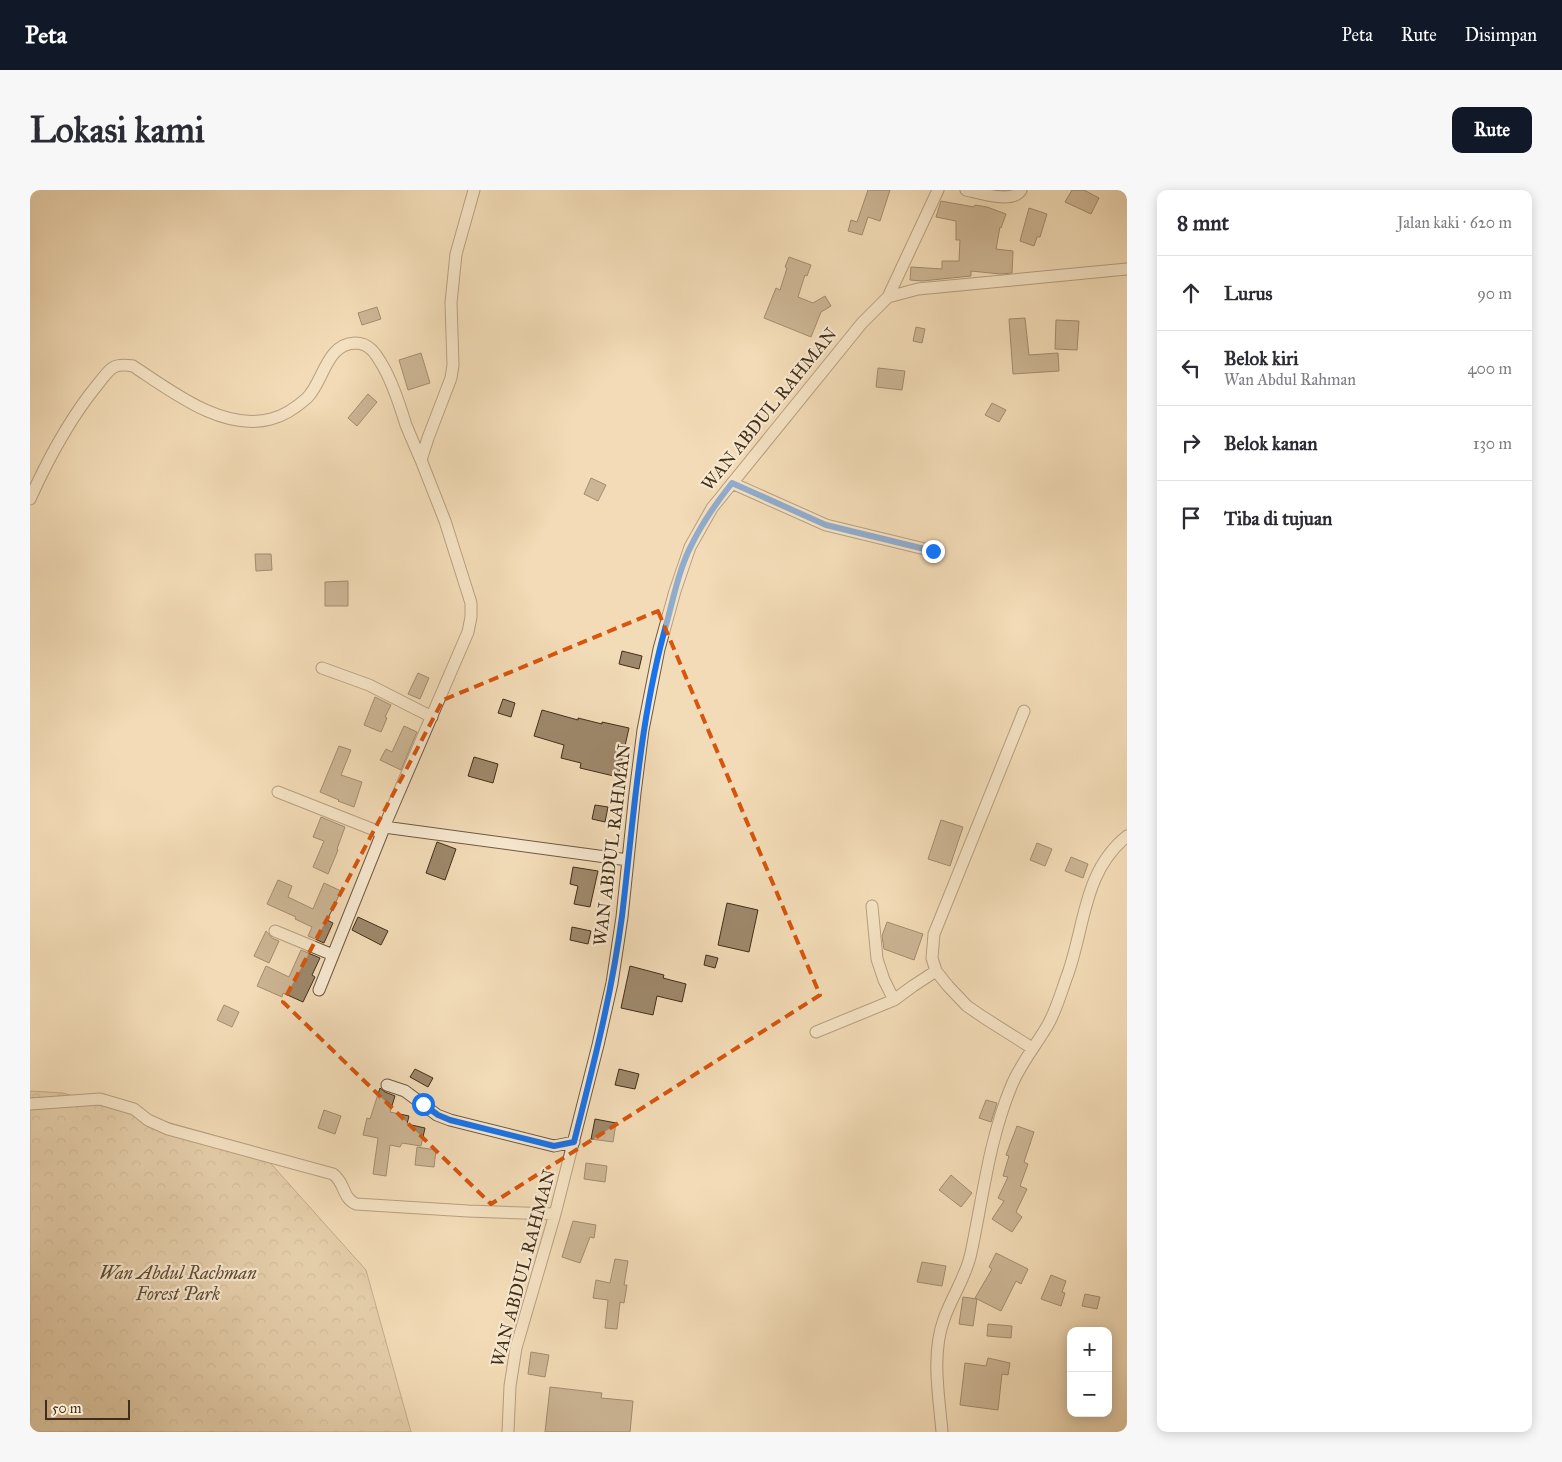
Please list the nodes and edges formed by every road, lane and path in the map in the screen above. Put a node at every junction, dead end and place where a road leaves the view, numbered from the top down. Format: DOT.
graph roads {
  1 [pos="474,190"];
  2 [pos="938,190"];
  3 [pos="966,190"];
  4 [pos="1021,190"];
  5 [pos="1127,269"];
  6 [pos="888,296"];
  7 [pos="421,460"];
  8 [pos="732,483"];
  9 [pos="30,499"];
  10 [pos="933,551"];
  11 [pos="322,668"];
  12 [pos="1024,711"];
  13 [pos="432,717"];
  14 [pos="278,792"];
  15 [pos="383,830"];
  16 [pos="1127,836"];
  17 [pos="1122,845"];
  18 [pos="628,860"];
  19 [pos="872,906"];
  20 [pos="275,931"];
  21 [pos="333,955"];
  22 [pos="936,971"];
  23 [pos="319,990"];
  24 [pos="894,1000"];
  25 [pos="816,1032"];
  26 [pos="1032,1048"];
  27 [pos="387,1085"];
  28 [pos="30,1104"];
  29 [pos="574,1142"];
  30 [pos="555,1214"];
  31 [pos="508,1432"];
  32 [pos="942,1432"];
  1 -- 7 [label="street"];
  2 -- 6 [label="street"];
  3 -- 4 [label="street"];
  5 -- 6 [label="street"];
  6 -- 8 [label="street, WAN ABDUL RAHMAN"];
  7 -- 9 [label="street"];
  7 -- 13 [label="street"];
  8 -- 10 [label="street"];
  8 -- 18 [label="street, WAN ABDUL RAHMAN"];
  11 -- 13 [label="street"];
  12 -- 22 [label="street"];
  13 -- 15 [label="street"];
  14 -- 15 [label="street"];
  15 -- 18 [label="street"];
  15 -- 21 [label="street"];
  16 -- 17 [label="street"];
  17 -- 26 [label="street"];
  18 -- 29 [label="street, WAN ABDUL RAHMAN"];
  19 -- 24 [label="street"];
  20 -- 21 [label="street"];
  21 -- 23 [label="street"];
  22 -- 24 [label="street"];
  22 -- 26 [label="street"];
  24 -- 25 [label="street"];
  26 -- 32 [label="street"];
  27 -- 29 [label="street"];
  28 -- 30 [label="street"];
  29 -- 30 [label="street, WAN ABDUL RAHMAN"];
  30 -- 31 [label="street, WAN ABDUL RAHMAN"];
}
